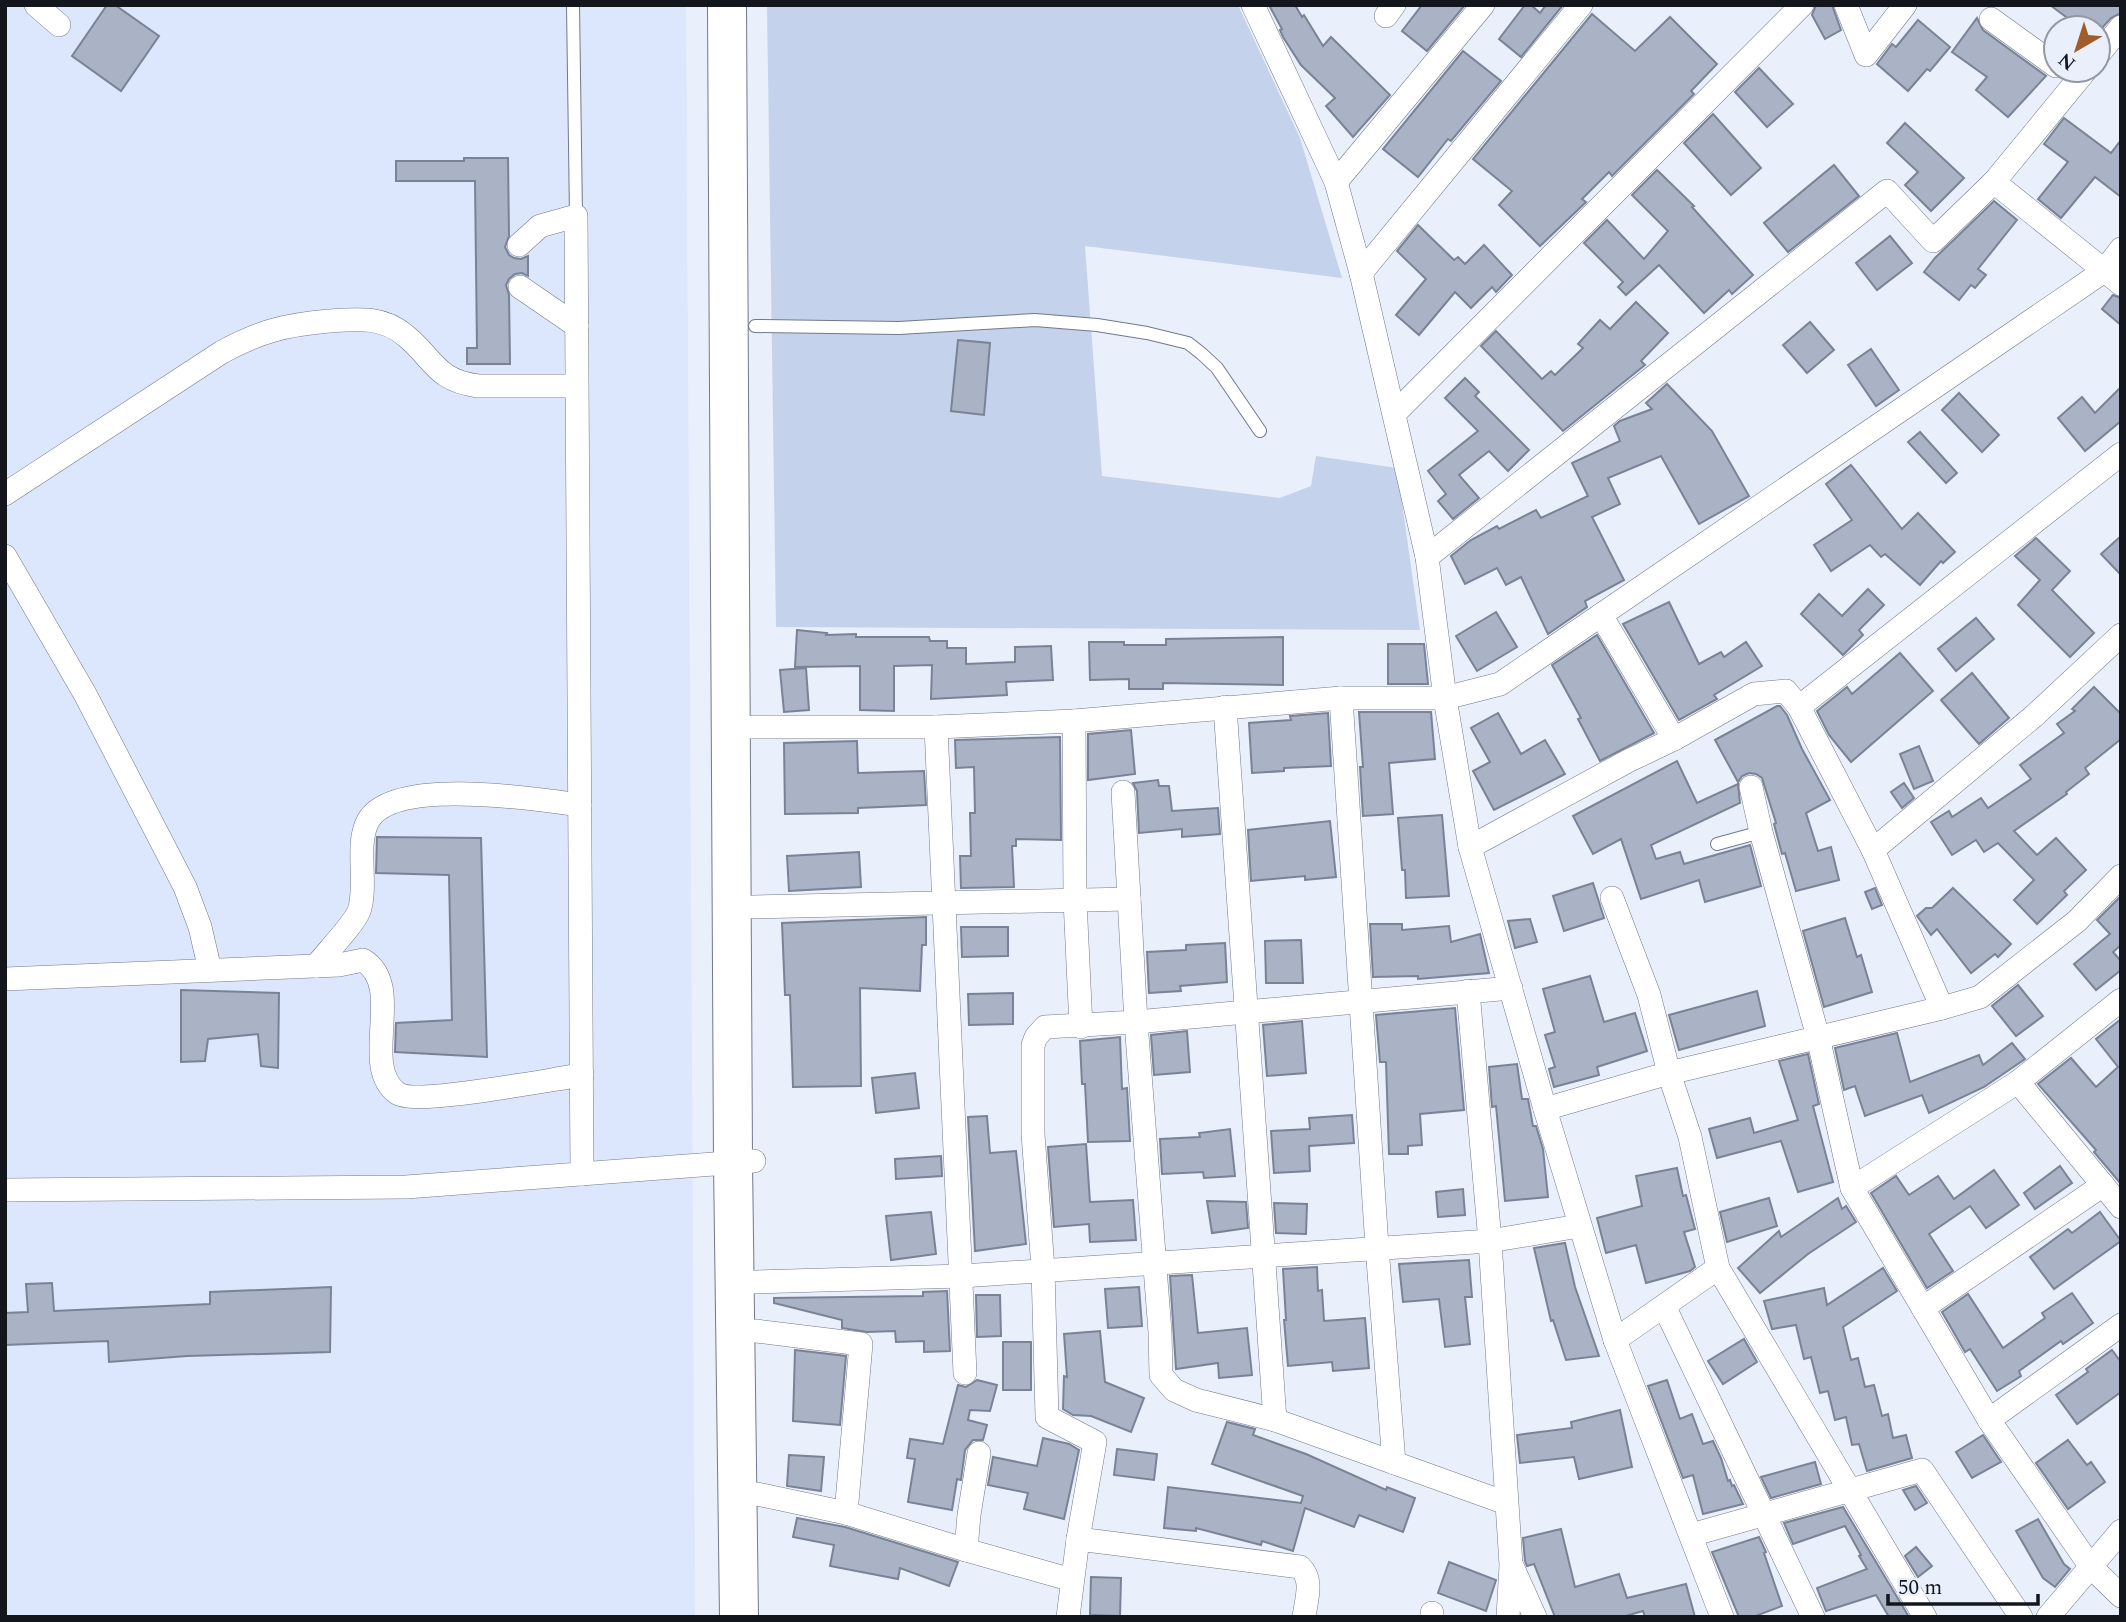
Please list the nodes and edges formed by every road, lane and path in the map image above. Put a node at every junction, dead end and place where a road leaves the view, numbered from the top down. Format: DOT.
graph roads {
  1 [pos="36,5"];
  2 [pos="573,5"];
  3 [pos="727,5"];
  4 [pos="752,5"];
  5 [pos="1253,5"];
  6 [pos="1483,5"];
  7 [pos="1581,5"];
  8 [pos="1802,5"];
  9 [pos="1846,5"];
  10 [pos="1905,5"];
  11 [pos="1992,19"];
  12 [pos="59,25"];
  13 [pos="2042,56"];
  14 [pos="2067,84"];
  15 [pos="1336,182"];
  16 [pos="1994,182"];
  17 [pos="576,216"];
  18 [pos="519,245"];
  19 [pos="2121,249"];
  20 [pos="1361,272"];
  21 [pos="2113,278"];
  22 [pos="520,287"];
  23 [pos="577,326"];
  24 [pos="755,326"];
  25 [pos="576,386"];
  26 [pos="1395,413"];
  27 [pos="1260,430"];
  28 [pos="2121,454"];
  29 [pos="5,494"];
  30 [pos="5,556"];
  31 [pos="1427,557"];
  32 [pos="1601,615"];
  33 [pos="2121,635"];
  34 [pos="1341,698"];
  35 [pos="1445,698"];
  36 [pos="1225,707"];
  37 [pos="1799,707"];
  38 [pos="1074,720"];
  39 [pos="753,727"];
  40 [pos="936,727"];
  41 [pos="1674,739"];
  42 [pos="1751,787"];
  43 [pos="1123,792"];
  44 [pos="580,805"];
  45 [pos="1760,832"];
  46 [pos="1717,844"];
  47 [pos="1470,847"];
  48 [pos="1873,850"];
  49 [pos="2121,876"];
  50 [pos="1612,898"];
  51 [pos="1075,900"];
  52 [pos="1129,900"];
  53 [pos="944,902"];
  54 [pos="753,907"];
  55 [pos="316,966"];
  56 [pos="210,970"];
  57 [pos="5,979"];
  58 [pos="1511,988"];
  59 [pos="1468,991"];
  60 [pos="2121,1000"];
  61 [pos="1362,1003"];
  62 [pos="1942,1008"];
  63 [pos="1245,1014"];
  64 [pos="1136,1023"];
  65 [pos="1081,1027"];
  66 [pos="1818,1037"];
  67 [pos="1669,1073"];
  68 [pos="582,1075"];
  69 [pos="2018,1082"];
  70 [pos="1545,1109"];
  71 [pos="744,1161"];
  72 [pos="583,1174"];
  73 [pos="2103,1185"];
  74 [pos="1852,1188"];
  75 [pos="5,1190"];
  76 [pos="2121,1207"];
  77 [pos="1579,1226"];
  78 [pos="1490,1241"];
  79 [pos="1377,1247"];
  80 [pos="1263,1256"];
  81 [pos="1155,1262"];
  82 [pos="1718,1268"];
  83 [pos="1043,1269"];
  84 [pos="962,1276"];
  85 [pos="755,1282"];
  86 [pos="1664,1306"];
  87 [pos="1923,1308"];
  88 [pos="2121,1325"];
  89 [pos="756,1331"];
  90 [pos="1615,1340"];
  91 [pos="965,1373"];
  92 [pos="1275,1420"];
  93 [pos="1989,1420"];
  94 [pos="979,1453"];
  95 [pos="1394,1462"];
  96 [pos="1848,1489"];
  97 [pos="757,1494"];
  98 [pos="1507,1503"];
  99 [pos="846,1513"];
  100 [pos="1763,1516"];
  101 [pos="2121,1531"];
  102 [pos="1691,1535"];
  103 [pos="1078,1539"];
  104 [pos="966,1550"];
  105 [pos="1511,1565"];
  106 [pos="2091,1567"];
  107 [pos="1072,1580"];
  108 [pos="2121,1596"];
  109 [pos="740,1617"];
  110 [pos="759,1617"];
  111 [pos="1068,1617"];
  112 [pos="1304,1617"];
  113 [pos="1508,1617"];
  114 [pos="1535,1617"];
  115 [pos="1722,1617"];
  116 [pos="1813,1617"];
  117 [pos="1925,1617"];
  118 [pos="2021,1617"];
  119 [pos="2048,1617"];
  1 -- 12 [label="street"];
  2 -- 17 [label="lane"];
  3 -- 71 [label="highway"];
  4 -- 24 [label="highway"];
  5 -- 15 [label="street"];
  6 -- 15 [label="street"];
  7 -- 20 [label="street"];
  8 -- 26 [label="street"];
  9 -- 10 [label="street"];
  11 -- 13 [label="street"];
  14 -- 16 [label="street"];
  15 -- 20 [label="street"];
  16 -- 21 [label="street"];
  16 -- 31 [label="street"];
  17 -- 18 [label="street"];
  17 -- 23 [label="street"];
  19 -- 21 [label="street"];
  20 -- 26 [label="street"];
  21 -- 32 [label="street"];
  22 -- 23 [label="street"];
  23 -- 25 [label="street"];
  24 -- 27 [label="lane"];
  24 -- 39 [label="highway"];
  25 -- 29 [label="street"];
  25 -- 44 [label="street"];
  26 -- 31 [label="street"];
  28 -- 37 [label="street"];
  30 -- 56 [label="street"];
  31 -- 35 [label="street"];
  32 -- 35 [label="street"];
  32 -- 41 [label="street"];
  33 -- 48 [label="street"];
  34 -- 35 [label="street"];
  34 -- 36 [label="street"];
  34 -- 61 [label="street"];
  35 -- 47 [label="street"];
  36 -- 38 [label="street"];
  36 -- 63 [label="street"];
  37 -- 41 [label="street"];
  37 -- 48 [label="street"];
  38 -- 40 [label="street"];
  38 -- 51 [label="street"];
  39 -- 40 [label="street"];
  39 -- 54 [label="highway"];
  40 -- 53 [label="street"];
  41 -- 47 [label="street"];
  42 -- 45 [label="street"];
  43 -- 52 [label="street"];
  44 -- 55 [label="street"];
  44 -- 68 [label="street"];
  45 -- 46 [label="lane"];
  45 -- 66 [label="street"];
  47 -- 58 [label="street"];
  48 -- 62 [label="street"];
  49 -- 62 [label="street"];
  50 -- 67 [label="street"];
  51 -- 52 [label="street"];
  51 -- 53 [label="street"];
  51 -- 65 [label="street"];
  52 -- 64 [label="street"];
  53 -- 54 [label="street"];
  53 -- 84 [label="street"];
  54 -- 71 [label="highway"];
  55 -- 56 [label="street"];
  55 -- 68 [label="street"];
  56 -- 57 [label="street"];
  58 -- 59 [label="street"];
  58 -- 70 [label="street"];
  59 -- 61 [label="street"];
  59 -- 78 [label="street"];
  60 -- 69 [label="street"];
  61 -- 63 [label="street"];
  61 -- 79 [label="street"];
  62 -- 66 [label="street"];
  63 -- 64 [label="street"];
  63 -- 80 [label="street"];
  64 -- 65 [label="street"];
  64 -- 81 [label="street"];
  65 -- 83 [label="street"];
  66 -- 67 [label="street"];
  66 -- 74 [label="street"];
  67 -- 70 [label="street"];
  67 -- 82 [label="street"];
  68 -- 72 [label="street"];
  69 -- 73 [label="street"];
  69 -- 74 [label="street"];
  70 -- 77 [label="street"];
  71 -- 72 [label="street"];
  71 -- 85 [label="highway"];
  71 -- 109 [label="highway"];
  72 -- 75 [label="street"];
  73 -- 76 [label="street"];
  73 -- 87 [label="street"];
  74 -- 87 [label="street"];
  77 -- 78 [label="street"];
  77 -- 90 [label="street"];
  78 -- 79 [label="street"];
  78 -- 98 [label="street"];
  79 -- 80 [label="street"];
  79 -- 95 [label="street"];
  80 -- 81 [label="street"];
  80 -- 92 [label="street"];
  81 -- 83 [label="street"];
  81 -- 92 [label="street"];
  82 -- 86 [label="street"];
  82 -- 96 [label="street"];
  83 -- 84 [label="street"];
  83 -- 103 [label="street"];
  84 -- 85 [label="street"];
  84 -- 91 [label="street"];
  85 -- 89 [label="highway"];
  86 -- 90 [label="street"];
  86 -- 100 [label="street"];
  87 -- 93 [label="street"];
  88 -- 93 [label="street"];
  89 -- 97 [label="highway"];
  89 -- 99 [label="street"];
  90 -- 102 [label="street"];
  92 -- 95 [label="street"];
  93 -- 106 [label="street"];
  94 -- 104 [label="street"];
  95 -- 98 [label="street"];
  96 -- 100 [label="street"];
  96 -- 117 [label="street"];
  96 -- 118 [label="street"];
  97 -- 99 [label="street"];
  97 -- 110 [label="highway"];
  98 -- 105 [label="street"];
  99 -- 104 [label="street"];
  100 -- 102 [label="street"];
  100 -- 116 [label="street"];
  101 -- 106 [label="street"];
  102 -- 115 [label="street"];
  103 -- 107 [label="street"];
  103 -- 112 [label="street"];
  104 -- 107 [label="street"];
  105 -- 113 [label="street"];
  105 -- 114 [label="street"];
  106 -- 108 [label="street"];
  106 -- 119 [label="street"];
  107 -- 111 [label="street"];
}
